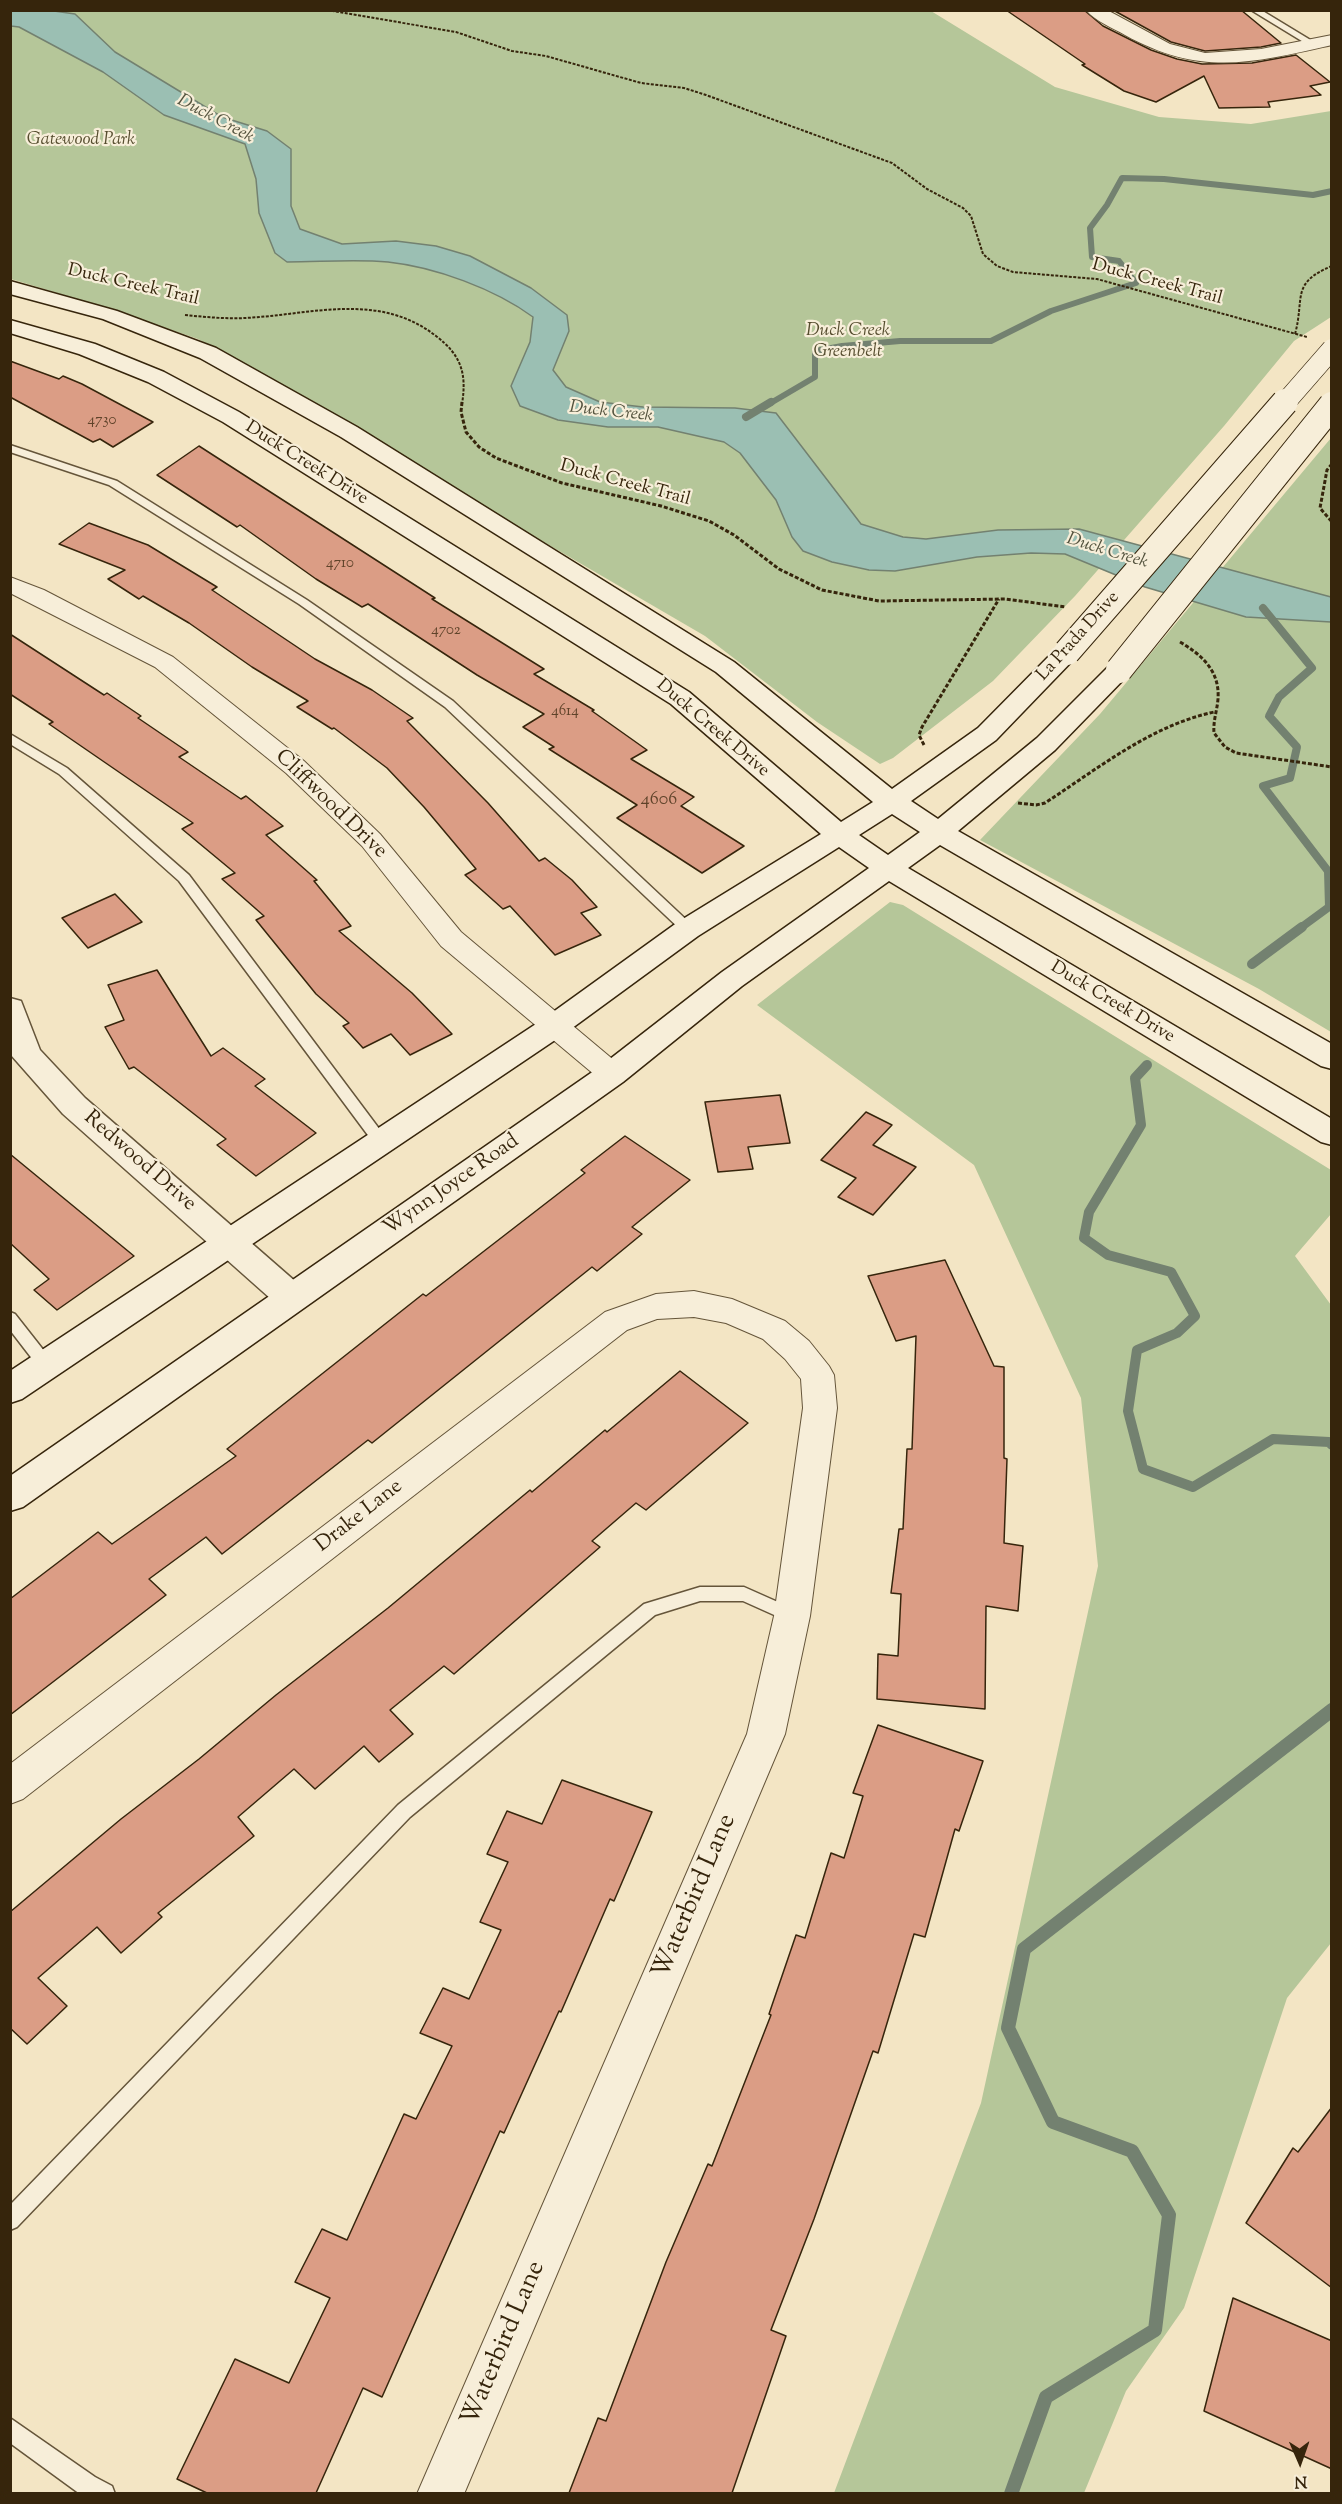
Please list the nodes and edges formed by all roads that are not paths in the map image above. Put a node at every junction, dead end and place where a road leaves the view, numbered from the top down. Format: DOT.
graph roads {
  1 [pos="1094,10"];
  2 [pos="1255,10"];
  3 [pos="1332,40"];
  4 [pos="1313,44"];
  5 [pos="10,287"];
  6 [pos="10,326"];
  7 [pos="1322,344"];
  8 [pos="1332,405"];
  9 [pos="10,448"];
  10 [pos="10,584"];
  11 [pos="10,738"];
  12 [pos="892,802"];
  13 [pos="939,832"];
  14 [pos="841,835"];
  15 [pos="889,869"];
  16 [pos="688,929"];
  17 [pos="10,1008"];
  18 [pos="553,1027"];
  19 [pos="1332,1058"];
  20 [pos="612,1074"];
  21 [pos="1332,1134"];
  22 [pos="381,1142"];
  23 [pos="231,1242"];
  24 [pos="292,1298"];
  25 [pos="732,1312"];
  26 [pos="10,1318"];
  27 [pos="46,1365"];
  28 [pos="10,1389"];
  29 [pos="10,1496"];
  30 [pos="792,1616"];
  31 [pos="10,1787"];
  32 [pos="10,2220"];
  33 [pos="10,2429"];
  34 [pos="104,2493"];
  35 [pos="440,2493"];
  1 -- 4 [label="street"];
  2 -- 4 [label="lane"];
  3 -- 4 [label="street"];
  5 -- 12 [label="main road"];
  6 -- 14 [label="main road, Duck Creek Drive"];
  7 -- 12 [label="main road, La Prada Drive, bridge"];
  8 -- 13 [label="main road, bridge"];
  9 -- 16 [label="lane"];
  10 -- 18 [label="street, Cliffwood Drive"];
  11 -- 22 [label="lane"];
  12 -- 13 [label="main road"];
  12 -- 14 [label="main road, La Prada Drive"];
  13 -- 15 [label="main road"];
  13 -- 19 [label="main road"];
  14 -- 15 [label="main road, Duck Creek Drive"];
  14 -- 16 [label="main road"];
  15 -- 20 [label="main road, Wynn Joyce Road"];
  15 -- 21 [label="main road, Duck Creek Drive"];
  16 -- 18 [label="main road"];
  17 -- 23 [label="main road, Redwood Drive"];
  18 -- 20 [label="street, Cliffwood Drive"];
  18 -- 22 [label="main road"];
  20 -- 24 [label="main road, Wynn Joyce Road"];
  22 -- 23 [label="main road"];
  23 -- 24 [label="main road, Redwood Drive"];
  23 -- 27 [label="main road"];
  24 -- 29 [label="main road, Wynn Joyce Road"];
  25 -- 30 [label="street, Waterbird Lane"];
  25 -- 31 [label="street, Drake Lane"];
  26 -- 27 [label="lane"];
  27 -- 28 [label="main road"];
  30 -- 32 [label="lane"];
  30 -- 35 [label="street, Waterbird Lane"];
  33 -- 34 [label="lane"];
}
